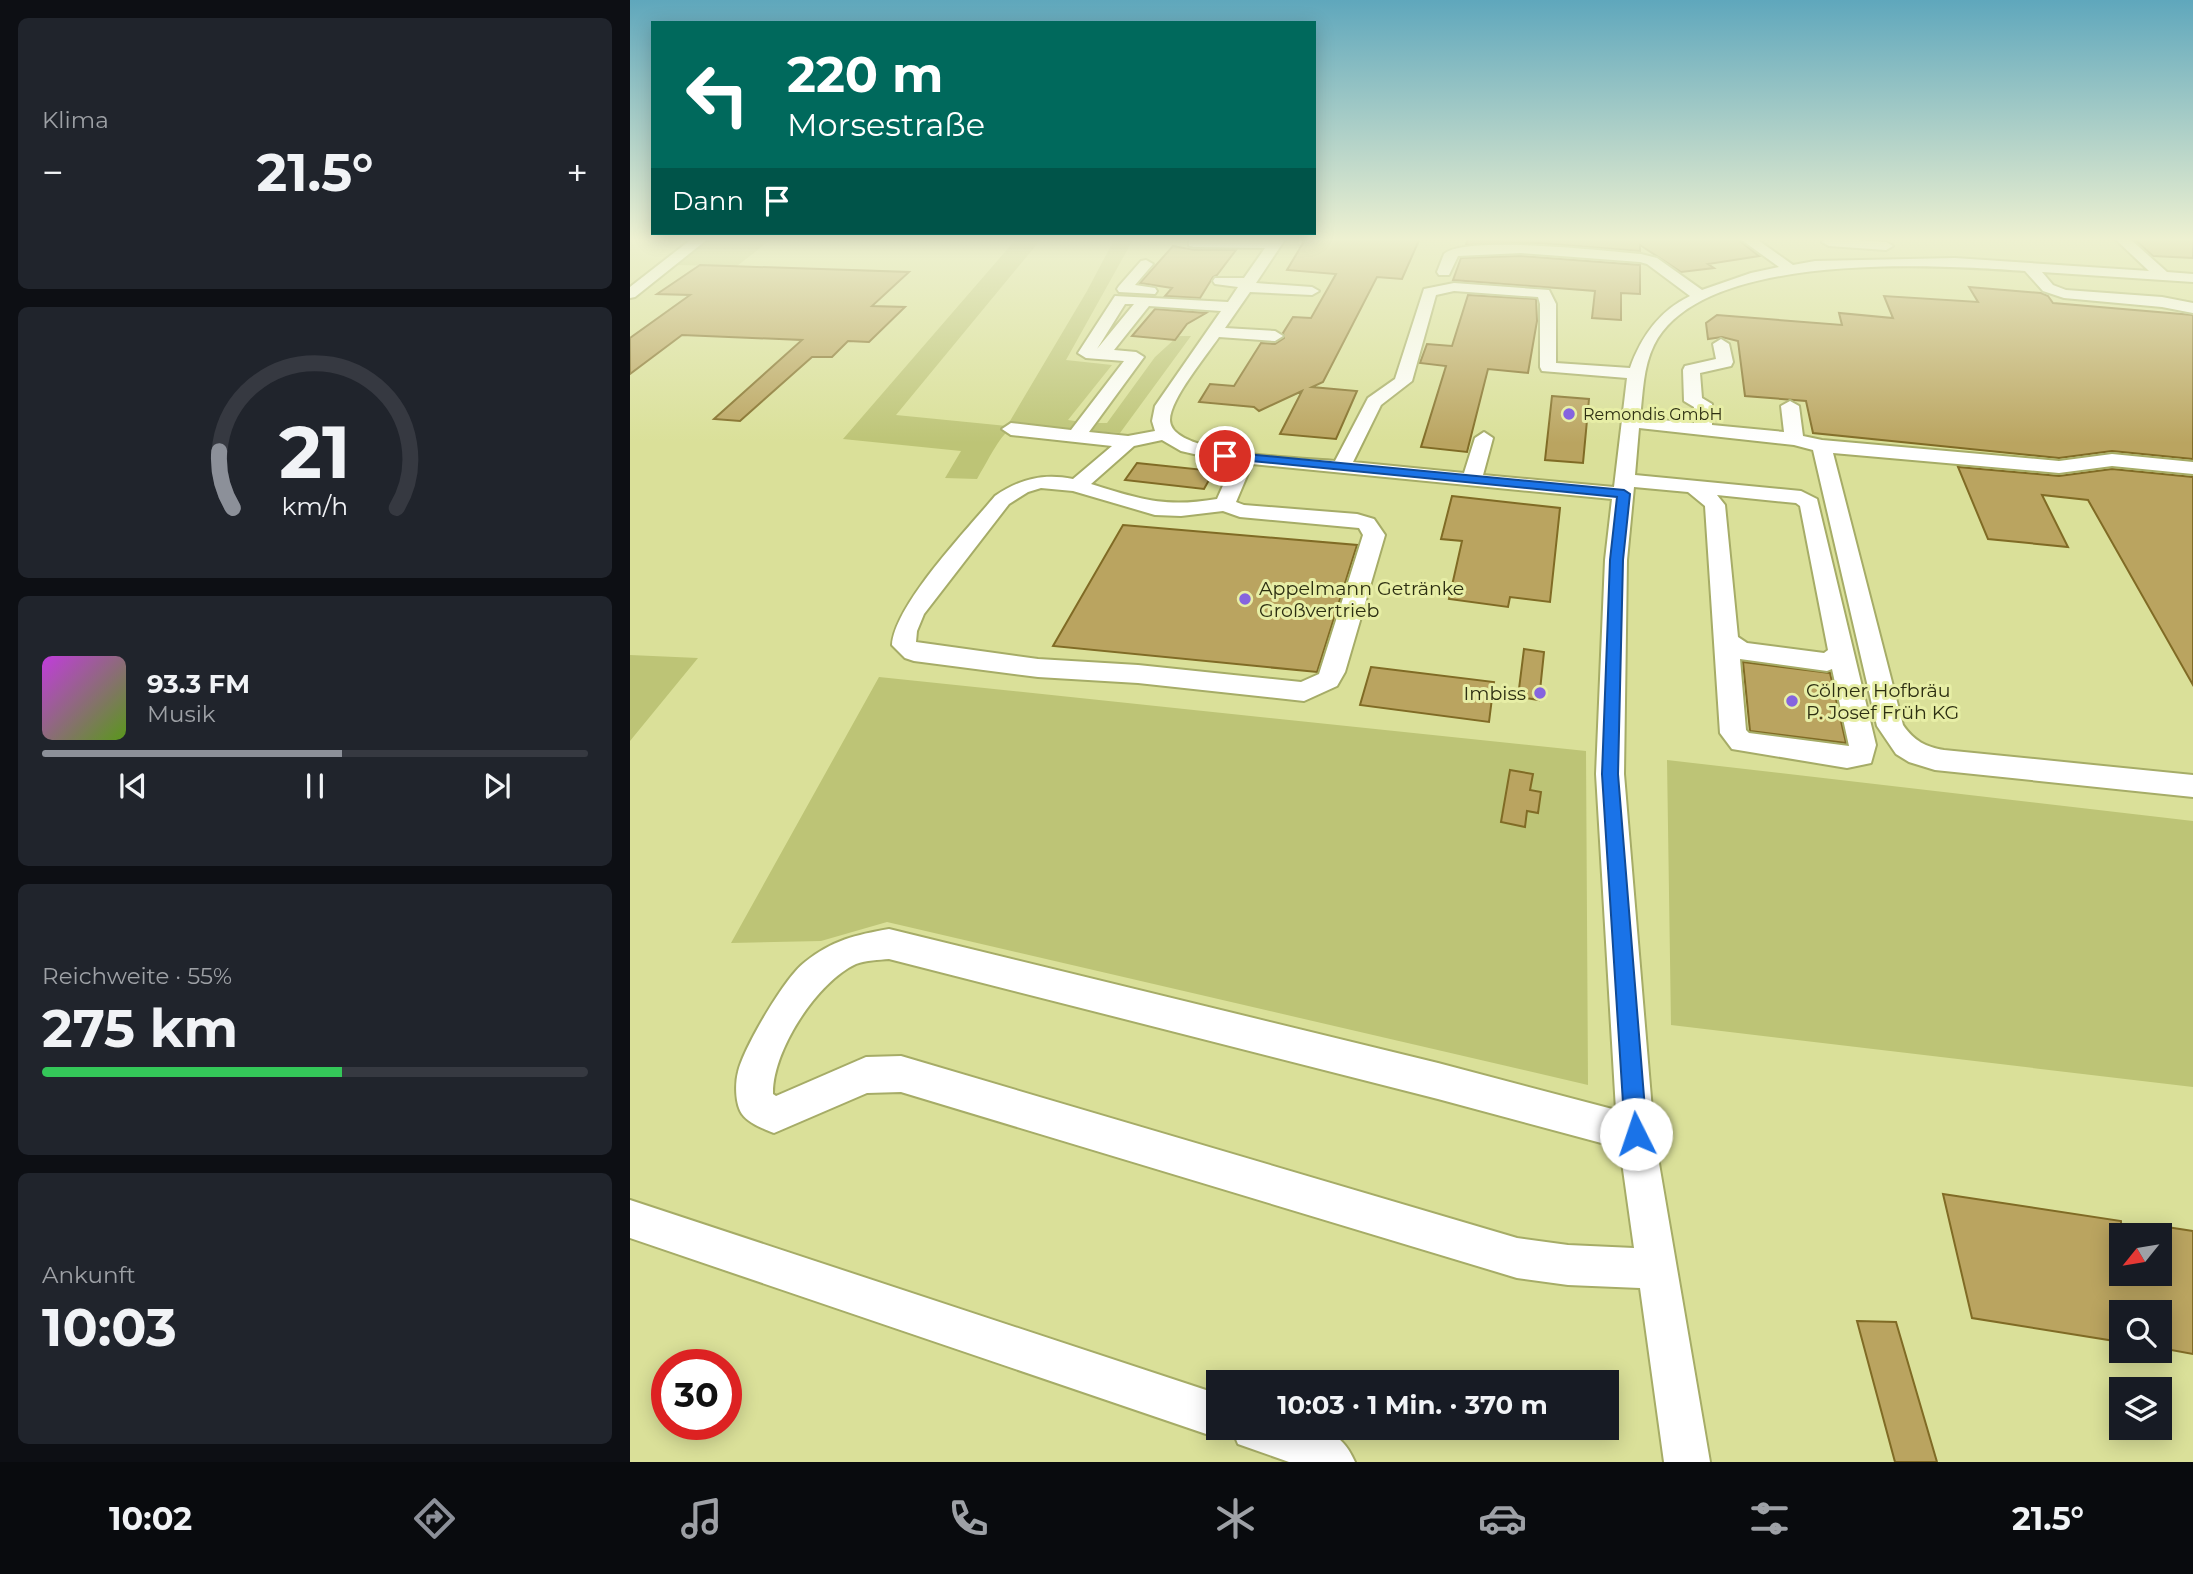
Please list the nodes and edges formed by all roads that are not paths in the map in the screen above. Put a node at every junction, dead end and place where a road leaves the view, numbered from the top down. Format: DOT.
graph roads {
  1 [pos="1115,306"];
  2 [pos="1235,306"];
  3 [pos="1425,306"];
  4 [pos="1548,306"];
  5 [pos="1687,306"];
  6 [pos="1216,332"];
  7 [pos="1275,336"];
  8 [pos="1721,344"];
  9 [pos="1636,373"];
  10 [pos="1790,406"];
  11 [pos="1630,422"];
  12 [pos="1011,429"];
  13 [pos="1703,429"];
  14 [pos="1077,435"];
  15 [pos="1166,435"];
  16 [pos="1484,438"];
  17 [pos="1794,439"];
  18 [pos="1128,442"];
  19 [pos="1822,446"];
  20 [pos="1245,458"];
  21 [pos="1341,467"];
  22 [pos="2193,468"];
  23 [pos="1472,479"];
  24 [pos="1079,484"];
  25 [pos="1624,487"];
  26 [pos="1693,487"];
  27 [pos="1225,504"];
  28 [pos="1726,641"];
  29 [pos="1840,654"];
  30 [pos="2193,786"];
  31 [pos="1636,1134"];
  32 [pos="630,1219"];
  33 [pos="1657,1269"];
  34 [pos="1206,1412"];
  35 [pos="1290,1440"];
  36 [pos="1332,1462"];
  37 [pos="1687,1462"];
  1 -- 14 [label="street"];
  2 -- 6 [label="street"];
  3 -- 21 [label="street"];
  4 -- 9 [label="street"];
  5 -- 9 [label="street"];
  6 -- 7 [label="street"];
  6 -- 15 [label="street"];
  8 -- 13 [label="street"];
  9 -- 11 [label="street"];
  10 -- 17 [label="street"];
  11 -- 13 [label="street"];
  11 -- 25 [label="street"];
  12 -- 14 [label="street"];
  13 -- 17 [label="street"];
  14 -- 18 [label="street"];
  15 -- 18 [label="street"];
  15 -- 20 [label="street"];
  16 -- 23 [label="street"];
  17 -- 19 [label="street"];
  18 -- 24 [label="street"];
  19 -- 22 [label="street"];
  19 -- 30 [label="street"];
  20 -- 21 [label="street"];
  20 -- 27 [label="street"];
  21 -- 23 [label="street"];
  23 -- 25 [label="street"];
  24 -- 27 [label="street"];
  24 -- 27 [label="street"];
  25 -- 26 [label="street"];
  25 -- 31 [label="street"];
  26 -- 28 [label="street"];
  26 -- 29 [label="street"];
  28 -- 29 [label="street"];
  28 -- 29 [label="street"];
  31 -- 33 [label="street"];
  31 -- 33 [label="street"];
  32 -- 34 [label="street"];
  33 -- 37 [label="street"];
  35 -- 36 [label="street"];
}
